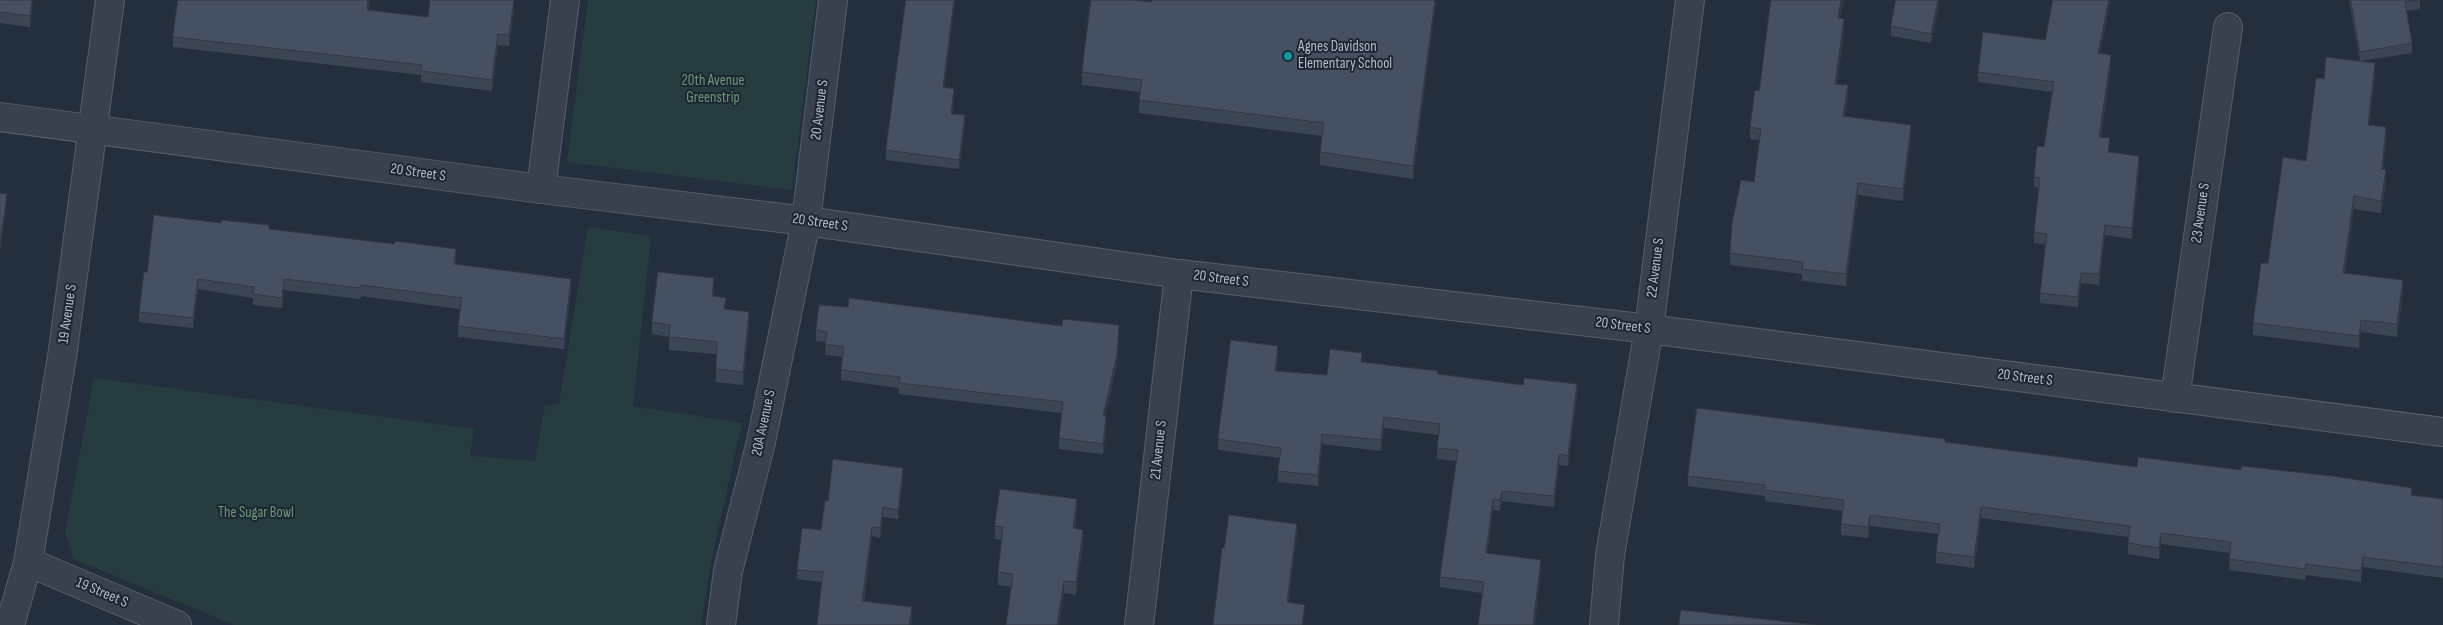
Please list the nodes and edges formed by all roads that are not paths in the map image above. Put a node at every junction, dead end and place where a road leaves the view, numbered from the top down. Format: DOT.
graph roads {
  1 [pos="110,0"];
  2 [pos="565,0"];
  3 [pos="833,0"];
  4 [pos="1690,0"];
  5 [pos="2228,27"];
  6 [pos="0,117"];
  7 [pos="93,129"];
  8 [pos="541,189"];
  9 [pos="806,221"];
  10 [pos="1179,274"];
  11 [pos="1649,329"];
  12 [pos="2175,398"];
  13 [pos="2443,432"];
  14 [pos="28,562"];
  15 [pos="10,625"];
  16 [pos="177,625"];
  17 [pos="721,625"];
  18 [pos="1139,625"];
  19 [pos="1604,625"];
  1 -- 7 [label="street, 19 Avenue S"];
  2 -- 8 [label="street"];
  3 -- 9 [label="street, 20 Avenue S"];
  4 -- 11 [label="street, 22 Avenue S"];
  5 -- 12 [label="street, 23 Avenue S"];
  6 -- 7 [label="street, 20 Street S"];
  7 -- 8 [label="street, 20 Street S"];
  7 -- 14 [label="street, 19 Avenue S"];
  8 -- 9 [label="street, 20 Street S"];
  9 -- 10 [label="street, 20 Street S"];
  9 -- 17 [label="street, 20A Avenue S"];
  10 -- 11 [label="street, 20 Street S"];
  10 -- 18 [label="street, 21 Avenue S"];
  11 -- 12 [label="street, 20 Street S"];
  11 -- 19 [label="street, 22 Avenue S"];
  12 -- 13 [label="street, 20 Street S"];
  14 -- 15 [label="street, 19 Avenue S"];
  14 -- 16 [label="street, 19 Street S"];
}
